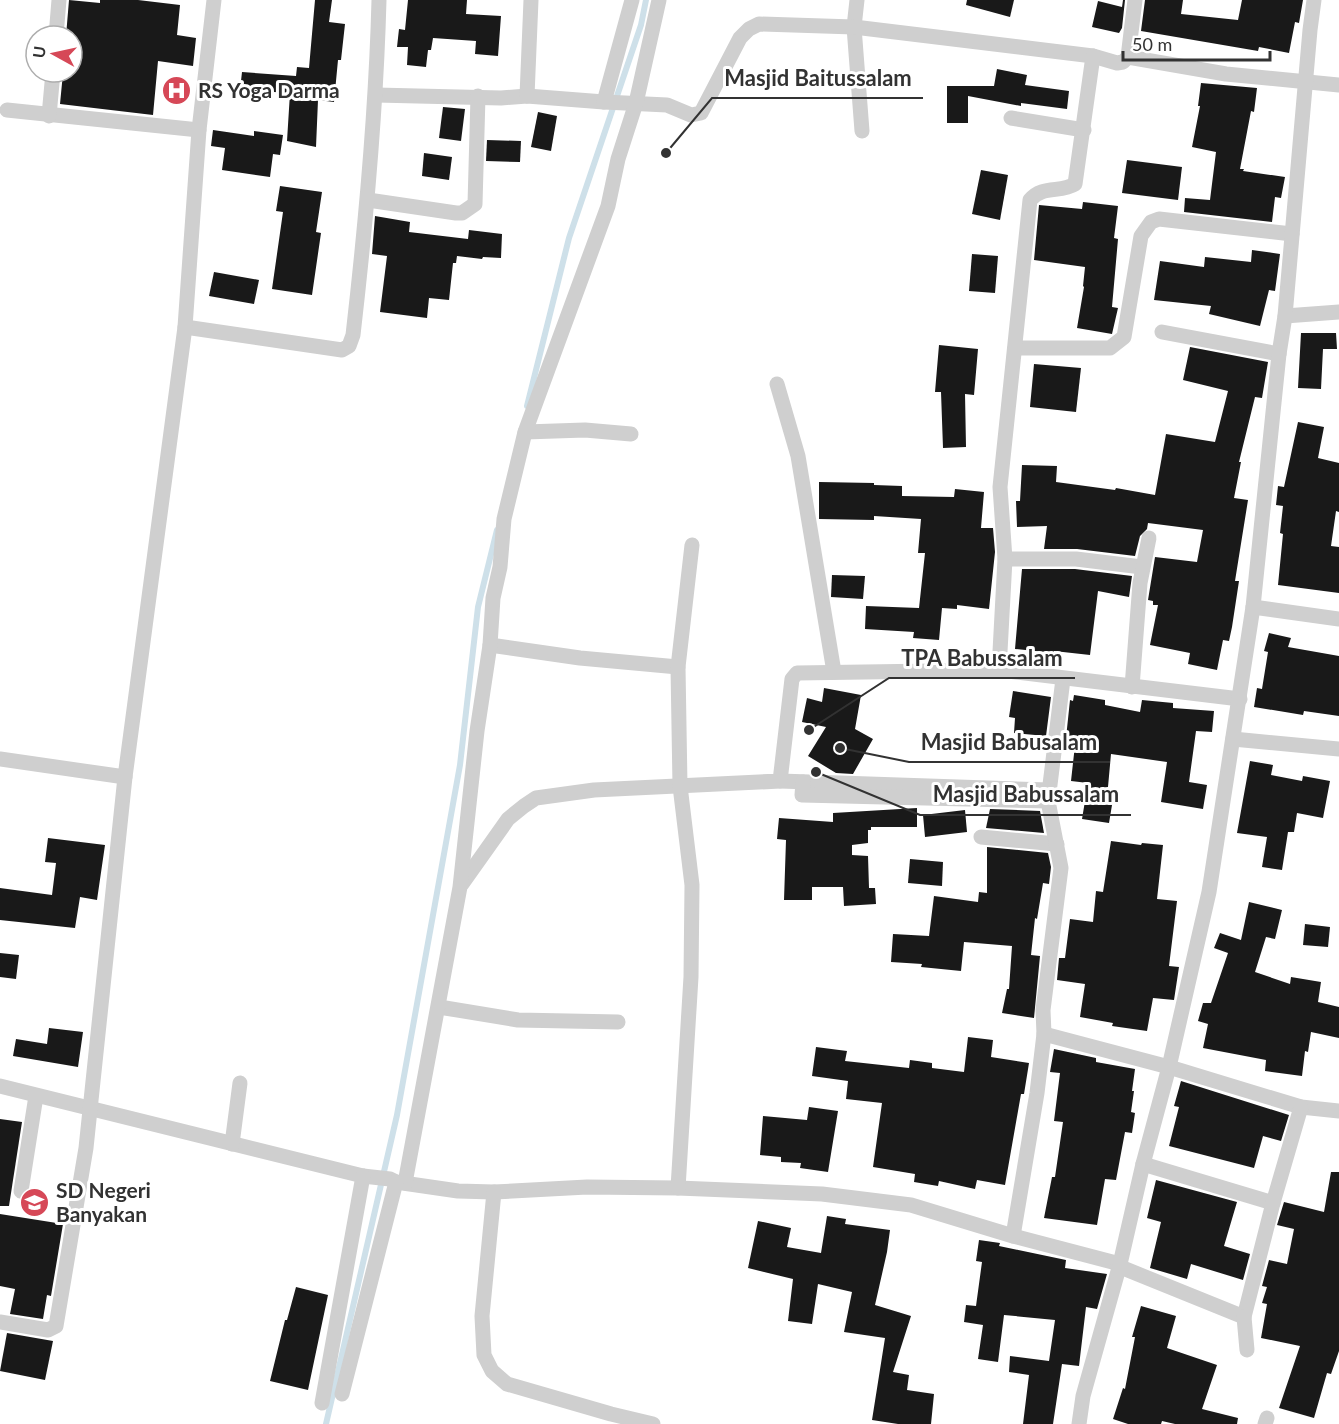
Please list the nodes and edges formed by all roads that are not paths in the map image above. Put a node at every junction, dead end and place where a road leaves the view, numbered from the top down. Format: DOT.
graph roads {
  1 [pos="59,0"];
  2 [pos="214,0"];
  3 [pos="379,0"];
  4 [pos="531,0"];
  5 [pos="632,0"];
  6 [pos="659,0"];
  7 [pos="857,0"];
  8 [pos="1136,0"];
  9 [pos="1314,0"];
  10 [pos="57,24"];
  11 [pos="854,27"];
  12 [pos="1093,57"];
  13 [pos="1128,57"];
  14 [pos="1306,82"];
  15 [pos="52,84"];
  16 [pos="1339,85"];
  17 [pos="376,96"];
  18 [pos="478,96"];
  19 [pos="527,96"];
  20 [pos="620,103"];
  21 [pos="7,110"];
  22 [pos="49,116"];
  23 [pos="1011,118"];
  24 [pos="200,130"];
  25 [pos="1084,130"];
  26 [pos="862,131"];
  27 [pos="368,200"];
  28 [pos="1292,234"];
  29 [pos="1339,312"];
  30 [pos="1286,316"];
  31 [pos="185,327"];
  32 [pos="1162,332"];
  33 [pos="1015,348"];
  34 [pos="1280,354"];
  35 [pos="777,384"];
  36 [pos="525,432"];
  37 [pos="631,434"];
  38 [pos="1149,538"];
  39 [pos="692,545"];
  40 [pos="1005,559"];
  41 [pos="1142,567"];
  42 [pos="1253,608"];
  43 [pos="1339,619"];
  44 [pos="490,645"];
  45 [pos="678,667"];
  46 [pos="999,670"];
  47 [pos="834,672"];
  48 [pos="1063,679"];
  49 [pos="1132,687"];
  50 [pos="1240,699"];
  51 [pos="1233,739"];
  52 [pos="1339,749"];
  53 [pos="0,759"];
  54 [pos="125,777"];
  55 [pos="780,781"];
  56 [pos="680,786"];
  57 [pos="1049,796"];
  58 [pos="981,837"];
  59 [pos="1056,844"];
  60 [pos="460,886"];
  61 [pos="439,1007"];
  62 [pos="618,1022"];
  63 [pos="1044,1034"];
  64 [pos="1169,1067"];
  65 [pos="240,1083"];
  66 [pos="0,1086"];
  67 [pos="36,1095"];
  68 [pos="91,1107"];
  69 [pos="1301,1107"];
  70 [pos="1339,1111"];
  71 [pos="232,1144"];
  72 [pos="1143,1164"];
  73 [pos="386,1180"];
  74 [pos="678,1188"];
  75 [pos="21,1191"];
  76 [pos="494,1192"];
  77 [pos="1273,1203"];
  78 [pos="1013,1236"];
  79 [pos="1119,1265"];
  80 [pos="1244,1317"];
  81 [pos="0,1322"];
  82 [pos="1247,1350"];
  83 [pos="342,1395"];
  84 [pos="322,1403"];
  85 [pos="653,1424"];
  86 [pos="1078,1424"];
  1 -- 10 [label="street"];
  2 -- 24 [label="street"];
  3 -- 17 [label="street"];
  4 -- 19 [label="street"];
  5 -- 20 [label="street"];
  6 -- 20 [label="street"];
  7 -- 11 [label="street"];
  8 -- 13 [label="street"];
  9 -- 14 [label="street"];
  11 -- 12 [label="street"];
  11 -- 20 [label="street"];
  11 -- 26 [label="street"];
  12 -- 13 [label="street"];
  12 -- 25 [label="street"];
  13 -- 14 [label="street"];
  14 -- 16 [label="street"];
  14 -- 28 [label="street"];
  15 -- 22 [label="street"];
  17 -- 18 [label="street"];
  17 -- 27 [label="street"];
  18 -- 19 [label="street"];
  18 -- 27 [label="street"];
  19 -- 20 [label="street"];
  20 -- 36 [label="street"];
  21 -- 22 [label="street"];
  22 -- 24 [label="street"];
  23 -- 25 [label="street"];
  24 -- 31 [label="street"];
  25 -- 33 [label="street"];
  27 -- 31 [label="street"];
  28 -- 30 [label="street"];
  28 -- 33 [label="street"];
  29 -- 30 [label="street"];
  30 -- 34 [label="street"];
  31 -- 54 [label="street"];
  32 -- 34 [label="street"];
  33 -- 40 [label="street"];
  34 -- 42 [label="street"];
  35 -- 47 [label="street"];
  36 -- 37 [label="street"];
  36 -- 44 [label="street"];
  38 -- 41 [label="street"];
  39 -- 45 [label="street"];
  40 -- 41 [label="street"];
  40 -- 46 [label="street"];
  41 -- 49 [label="street"];
  42 -- 43 [label="street"];
  42 -- 50 [label="street"];
  44 -- 45 [label="street"];
  44 -- 60 [label="street"];
  45 -- 56 [label="street"];
  46 -- 47 [label="street"];
  46 -- 48 [label="street"];
  47 -- 55 [label="street"];
  48 -- 49 [label="street"];
  48 -- 57 [label="street"];
  49 -- 50 [label="street"];
  50 -- 51 [label="street"];
  51 -- 52 [label="street"];
  51 -- 64 [label="street"];
  53 -- 54 [label="street"];
  54 -- 68 [label="street"];
  55 -- 56 [label="street"];
  55 -- 57 [label="street"];
  56 -- 60 [label="street"];
  56 -- 74 [label="street"];
  57 -- 59 [label="street"];
  58 -- 59 [label="street"];
  59 -- 63 [label="street"];
  60 -- 61 [label="street"];
  61 -- 62 [label="street"];
  61 -- 73 [label="street"];
  63 -- 64 [label="street"];
  63 -- 78 [label="street"];
  64 -- 69 [label="street"];
  64 -- 72 [label="street"];
  65 -- 71 [label="street"];
  66 -- 67 [label="street"];
  67 -- 68 [label="street"];
  67 -- 75 [label="street"];
  68 -- 71 [label="street"];
  68 -- 81 [label="street"];
  69 -- 70 [label="street"];
  69 -- 77 [label="street"];
  71 -- 73 [label="street"];
  72 -- 77 [label="street"];
  72 -- 79 [label="street"];
  73 -- 76 [label="street"];
  73 -- 83 [label="street"];
  73 -- 84 [label="street"];
  74 -- 76 [label="street"];
  74 -- 78 [label="street"];
  76 -- 85 [label="street"];
  77 -- 80 [label="street"];
  78 -- 79 [label="street"];
  79 -- 80 [label="street"];
  79 -- 86 [label="street"];
  80 -- 82 [label="street"];
}
